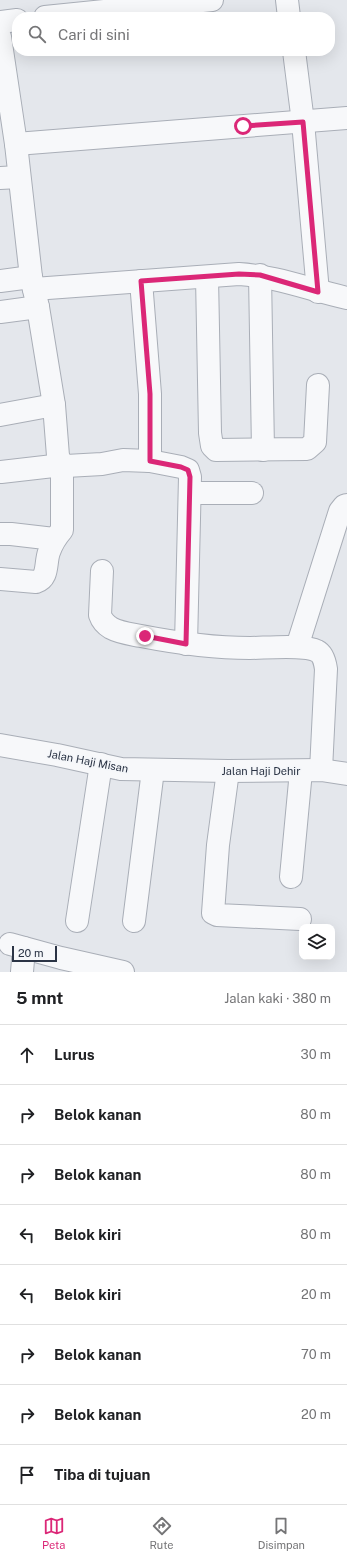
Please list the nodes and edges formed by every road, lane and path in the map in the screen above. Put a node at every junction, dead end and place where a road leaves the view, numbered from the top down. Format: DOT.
graph roads {
  1 [pos="212,0"];
  2 [pos="287,0"];
  3 [pos="94,12"];
  4 [pos="288,12"];
  5 [pos="12,21"];
  6 [pos="0,22"];
  7 [pos="0,37"];
  8 [pos="295,56"];
  9 [pos="347,118"];
  10 [pos="303,122"];
  11 [pos="16,144"];
  12 [pos="5,178"];
  13 [pos="260,275"];
  14 [pos="207,276"];
  15 [pos="0,281"];
  16 [pos="141,281"];
  17 [pos="34,291"];
  18 [pos="318,292"];
  19 [pos="347,298"];
  20 [pos="0,312"];
  21 [pos="318,385"];
  22 [pos="54,405"];
  23 [pos="0,415"];
  24 [pos="263,450"];
  25 [pos="150,461"];
  26 [pos="62,465"];
  27 [pos="1,472"];
  28 [pos="190,493"];
  29 [pos="252,493"];
  30 [pos="347,505"];
  31 [pos="0,534"];
  32 [pos="54,539"];
  33 [pos="102,571"];
  34 [pos="0,580"];
  35 [pos="186,644"];
  36 [pos="297,648"];
  37 [pos="0,745"];
  38 [pos="101,764"];
  39 [pos="154,770"];
  40 [pos="176,771"];
  41 [pos="228,771"];
  42 [pos="311,771"];
  43 [pos="347,774"];
  44 [pos="291,876"];
  45 [pos="300,919"];
  46 [pos="77,921"];
  47 [pos="134,921"];
  48 [pos="22,972"];
  49 [pos="123,972"];
  1 -- 3 [label="street"];
  2 -- 4 [label="street"];
  5 -- 6 [label="street"];
  7 -- 11 [label="street"];
  8 -- 10 [label="street"];
  9 -- 10 [label="street"];
  10 -- 11 [label="street"];
  10 -- 18 [label="street"];
  11 -- 12 [label="street"];
  12 -- 17 [label="street"];
  13 -- 14 [label="street"];
  13 -- 18 [label="street"];
  13 -- 24 [label="street"];
  14 -- 16 [label="street"];
  14 -- 24 [label="street"];
  15 -- 17 [label="street"];
  16 -- 17 [label="street"];
  16 -- 25 [label="street"];
  17 -- 20 [label="street"];
  17 -- 22 [label="street"];
  18 -- 19 [label="street"];
  21 -- 24 [label="street"];
  22 -- 23 [label="street"];
  22 -- 26 [label="street"];
  25 -- 26 [label="street"];
  25 -- 28 [label="street"];
  26 -- 27 [label="street"];
  26 -- 32 [label="street"];
  28 -- 29 [label="street"];
  28 -- 35 [label="street"];
  30 -- 36 [label="street"];
  31 -- 32 [label="street"];
  32 -- 34 [label="street"];
  33 -- 35 [label="street"];
  35 -- 36 [label="street"];
  36 -- 42 [label="street"];
  37 -- 38 [label="street, Jalan Haji Misan"];
  38 -- 39 [label="street, Jalan Haji Misan"];
  38 -- 46 [label="street"];
  39 -- 40 [label="street, Jalan Haji Misan"];
  39 -- 47 [label="street"];
  40 -- 41 [label="street, Jalan Haji Dehir"];
  41 -- 42 [label="street, Jalan Haji Dehir"];
  41 -- 45 [label="street"];
  42 -- 43 [label="street, Jalan Haji Dehir"];
  42 -- 44 [label="street"];
  48 -- 49 [label="street"];
}
